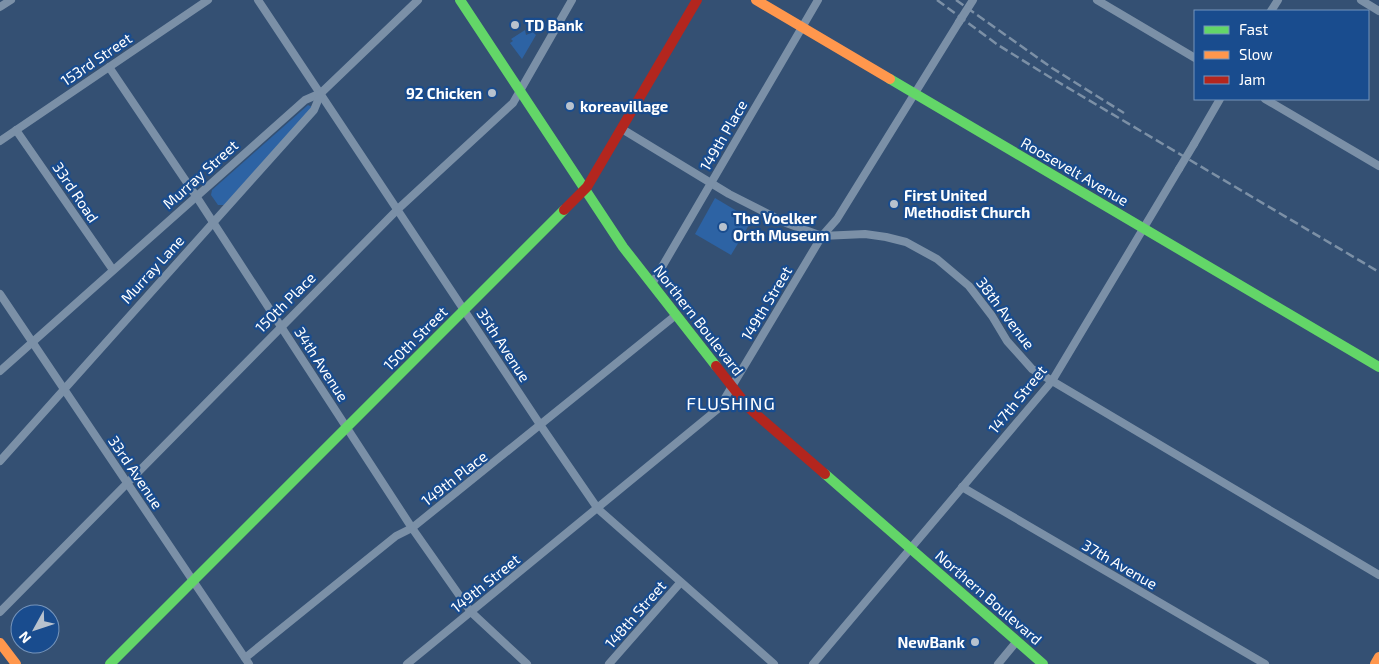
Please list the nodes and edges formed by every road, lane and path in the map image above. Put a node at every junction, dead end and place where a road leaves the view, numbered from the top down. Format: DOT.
graph roads {
  1 [pos="11,0"];
  2 [pos="208,0"];
  3 [pos="258,0"];
  4 [pos="418,0"];
  5 [pos="460,0"];
  6 [pos="572,0"];
  7 [pos="697,0"];
  8 [pos="756,0"];
  9 [pos="818,0"];
  10 [pos="973,0"];
  11 [pos="1097,0"];
  12 [pos="1361,0"];
  13 [pos="0,7"];
  14 [pos="1379,11"];
  15 [pos="802,27"];
  16 [pos="1194,57"];
  17 [pos="109,67"];
  18 [pos="520,91"];
  19 [pos="321,93"];
  20 [pos="915,94"];
  21 [pos="1219,100"];
  22 [pos="1267,100"];
  23 [pos="622,129"];
  24 [pos="16,130"];
  25 [pos="0,141"];
  26 [pos="1379,166"];
  27 [pos="711,182"];
  28 [pos="584,189"];
  29 [pos="196,196"];
  30 [pos="398,209"];
  31 [pos="213,222"];
  32 [pos="1143,228"];
  33 [pos="822,236"];
  34 [pos="113,270"];
  35 [pos="652,284"];
  36 [pos="0,294"];
  37 [pos="464,310"];
  38 [pos="676,315"];
  39 [pos="280,326"];
  40 [pos="32,342"];
  41 [pos="1379,367"];
  42 [pos="0,371"];
  43 [pos="1052,381"];
  44 [pos="732,386"];
  45 [pos="64,388"];
  46 [pos="541,426"];
  47 [pos="347,427"];
  48 [pos="0,461"];
  49 [pos="126,482"];
  50 [pos="962,487"];
  51 [pos="598,508"];
  52 [pos="412,528"];
  53 [pos="911,549"];
  54 [pos="1379,575"];
  55 [pos="193,581"];
  56 [pos="680,583"];
  57 [pos="0,612"];
  58 [pos="471,612"];
  59 [pos="1017,641"];
  60 [pos="0,643"];
  61 [pos="1379,658"];
  62 [pos="247,661"];
  63 [pos="16,664"];
  64 [pos="110,664"];
  65 [pos="407,664"];
  66 [pos="527,664"];
  67 [pos="609,664"];
  68 [pos="774,664"];
  69 [pos="814,664"];
  70 [pos="998,664"];
  71 [pos="1043,664"];
  72 [pos="1265,664"];
  73 [pos="1375,664"];
  1 -- 13 [label="street"];
  2 -- 17 [label="street, 153rd Street"];
  3 -- 19 [label="street, 35th Avenue"];
  4 -- 19 [label="street, Murray Street"];
  5 -- 18 [label="street, Northern Boulevard"];
  6 -- 18 [label="street, 150th Place"];
  7 -- 23 [label="street, 150th Street"];
  8 -- 15 [label="street, Roosevelt Avenue"];
  9 -- 15 [label="street, 149th Place"];
  10 -- 20 [label="street, 149th Street, bridge"];
  11 -- 16 [label="street"];
  12 -- 14 [label="street"];
  15 -- 20 [label="street, Roosevelt Avenue"];
  15 -- 27 [label="street, 149th Place"];
  17 -- 24 [label="street, 153rd Street"];
  17 -- 29 [label="street, 34th Avenue"];
  18 -- 28 [label="street, Northern Boulevard"];
  18 -- 30 [label="street, 150th Place"];
  19 -- 29 [label="street, Murray Street"];
  19 -- 30 [label="street, 35th Avenue"];
  19 -- 31 [label="street, Murray Lane"];
  20 -- 32 [label="street, Roosevelt Avenue"];
  20 -- 33 [label="street, 149th Street"];
  21 -- 32 [label="street, 147th Street, bridge"];
  22 -- 26 [label="street"];
  23 -- 27 [label="street, 38th Avenue"];
  23 -- 28 [label="street, 150th Street"];
  24 -- 25 [label="street, 153rd Street"];
  24 -- 34 [label="street, 33rd Road"];
  27 -- 33 [label="street, 38th Avenue"];
  27 -- 35 [label="street, 149th Place"];
  28 -- 35 [label="street, Northern Boulevard"];
  28 -- 37 [label="street, 150th Street"];
  29 -- 31 [label="street, 34th Avenue"];
  29 -- 34 [label="street, Murray Street"];
  30 -- 37 [label="street, 35th Avenue"];
  30 -- 39 [label="street, 150th Place"];
  31 -- 39 [label="street, 34th Avenue"];
  31 -- 45 [label="street, Murray Lane"];
  32 -- 41 [label="street, Roosevelt Avenue"];
  32 -- 43 [label="street, 147th Street"];
  33 -- 43 [label="street, 38th Avenue"];
  33 -- 44 [label="street, 149th Street"];
  34 -- 40 [label="street, Murray Street"];
  35 -- 38 [label="street, Northern Boulevard"];
  36 -- 40 [label="street, 33rd Avenue"];
  37 -- 46 [label="street, 35th Avenue"];
  37 -- 47 [label="street, 150th Street"];
  38 -- 44 [label="street, Northern Boulevard"];
  38 -- 46 [label="street, 149th Place"];
  39 -- 47 [label="street, 34th Avenue"];
  39 -- 49 [label="street, 150th Place"];
  40 -- 42 [label="street, Murray Street"];
  40 -- 45 [label="street, 33rd Avenue"];
  43 -- 50 [label="street, 147th Street"];
  43 -- 54 [label="street, 38th Avenue"];
  44 -- 51 [label="street, 149th Street"];
  44 -- 53 [label="street, Northern Boulevard"];
  45 -- 48 [label="street, Murray Lane"];
  45 -- 49 [label="street, 33rd Avenue"];
  46 -- 51 [label="street, 35th Avenue"];
  46 -- 52 [label="street, 149th Place"];
  47 -- 52 [label="street, 34th Avenue"];
  47 -- 55 [label="street, 150th Street"];
  49 -- 55 [label="street, 33rd Avenue"];
  49 -- 57 [label="street, 150th Place"];
  50 -- 53 [label="street, 147th Street"];
  50 -- 72 [label="street, 37th Avenue"];
  51 -- 56 [label="street, 35th Avenue"];
  51 -- 58 [label="street, 149th Street"];
  52 -- 58 [label="street, 34th Avenue"];
  52 -- 62 [label="street, 149th Place"];
  53 -- 59 [label="street, Northern Boulevard"];
  53 -- 69 [label="street, 147th Street"];
  55 -- 62 [label="street, 33rd Avenue"];
  55 -- 64 [label="street, 150th Street"];
  56 -- 67 [label="street, 148th Street"];
  56 -- 68 [label="street, 35th Avenue"];
  58 -- 65 [label="street, 149th Street"];
  58 -- 66 [label="street, 34th Avenue"];
  59 -- 70 [label="street"];
  59 -- 71 [label="street, Northern Boulevard"];
  60 -- 63 [label="street"];
  61 -- 73 [label="street"];
}
